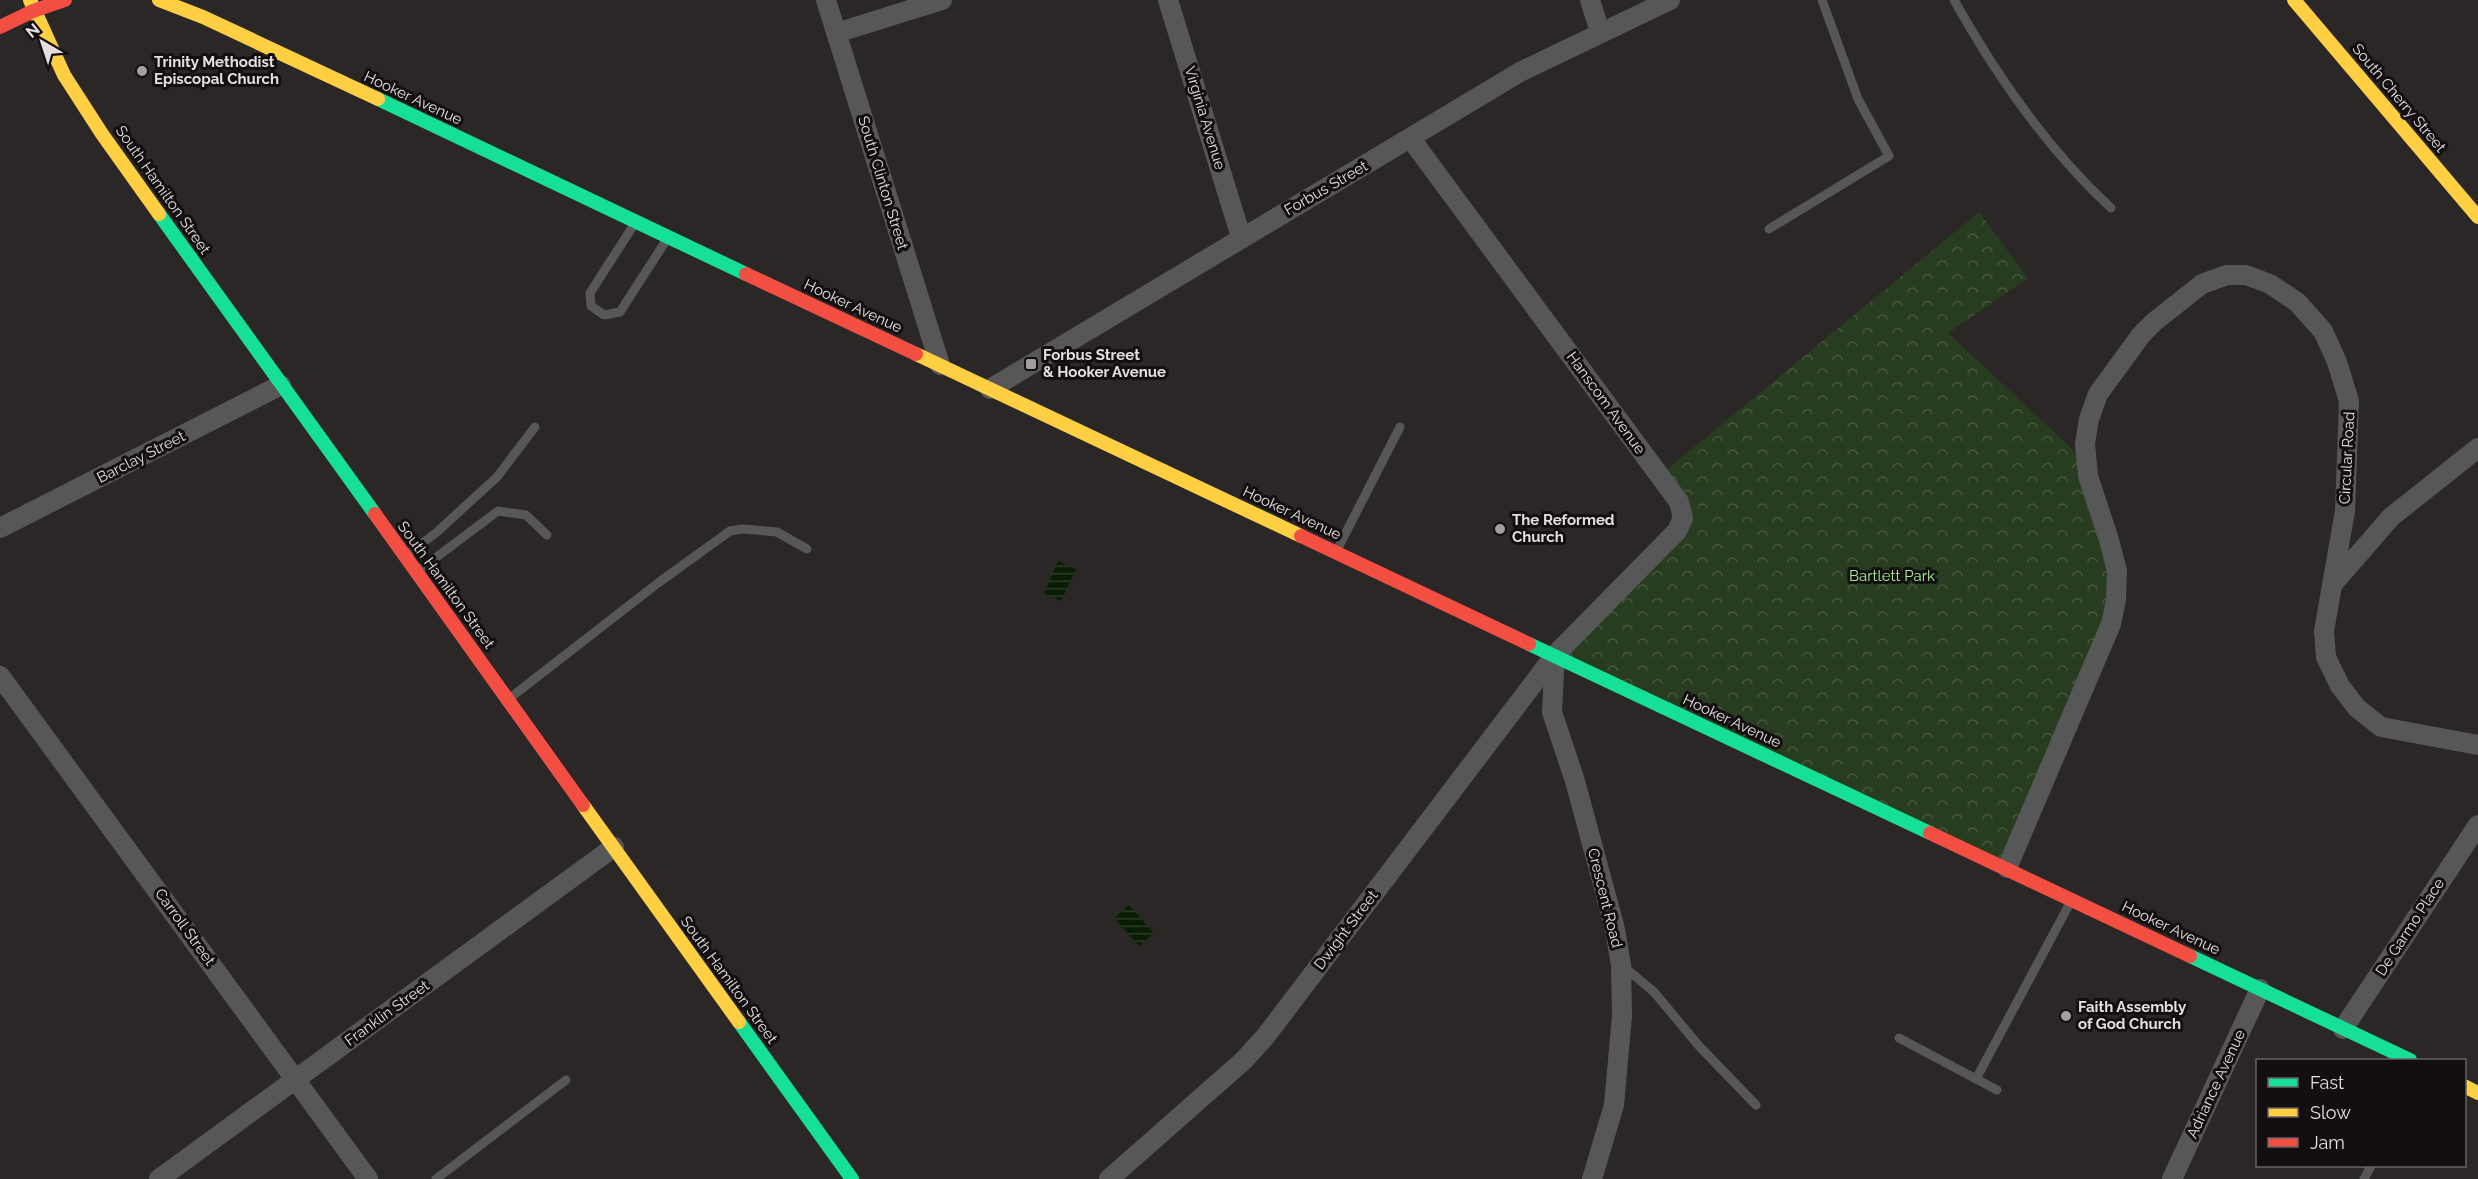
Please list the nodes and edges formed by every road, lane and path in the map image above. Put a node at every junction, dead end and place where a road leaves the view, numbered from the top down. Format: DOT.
graph roads {
  1 [pos="65,0"];
  2 [pos="159,0"];
  3 [pos="826,0"];
  4 [pos="942,0"];
  5 [pos="1168,0"];
  6 [pos="1590,0"];
  7 [pos="1670,0"];
  8 [pos="1822,0"];
  9 [pos="1954,0"];
  10 [pos="2294,0"];
  11 [pos="31,5"];
  12 [pos="0,27"];
  13 [pos="1600,32"];
  14 [pos="836,33"];
  15 [pos="1412,138"];
  16 [pos="2111,208"];
  17 [pos="2478,217"];
  18 [pos="636,222"];
  19 [pos="1769,229"];
  20 [pos="669,237"];
  21 [pos="1241,237"];
  22 [pos="940,365"];
  23 [pos="281,386"];
  24 [pos="990,388"];
  25 [pos="535,427"];
  26 [pos="1400,427"];
  27 [pos="2478,448"];
  28 [pos="0,528"];
  29 [pos="547,535"];
  30 [pos="807,549"];
  31 [pos="1336,552"];
  32 [pos="405,557"];
  33 [pos="416,572"];
  34 [pos="2331,586"];
  35 [pos="1555,655"];
  36 [pos="0,676"];
  37 [pos="508,700"];
  38 [pos="2478,745"];
  39 [pos="2478,825"];
  40 [pos="614,847"];
  41 [pos="2007,868"];
  42 [pos="2072,899"];
  43 [pos="1621,965"];
  44 [pos="2260,988"];
  45 [pos="2343,1029"];
  46 [pos="1899,1038"];
  47 [pos="2405,1059"];
  48 [pos="296,1079"];
  49 [pos="1976,1079"];
  50 [pos="566,1080"];
  51 [pos="1997,1090"];
  52 [pos="1756,1105"];
  53 [pos="159,1179"];
  54 [pos="368,1179"];
  55 [pos="436,1179"];
  56 [pos="852,1179"];
  57 [pos="1109,1179"];
  58 [pos="1592,1179"];
  59 [pos="2172,1179"];
  1 -- 11 [label="street"];
  2 -- 18 [label="street, Hooker Avenue"];
  3 -- 14 [label="street, South Clinton Street"];
  4 -- 14 [label="street"];
  5 -- 21 [label="street, Virginia Avenue"];
  6 -- 13 [label="street"];
  7 -- 13 [label="street, Forbus Street"];
  8 -- 19 [label="lane"];
  9 -- 16 [label="lane"];
  10 -- 17 [label="street, South Cherry Street"];
  11 -- 12 [label="street"];
  11 -- 23 [label="street, South Hamilton Street"];
  13 -- 15 [label="street, Forbus Street"];
  14 -- 22 [label="street, South Clinton Street"];
  15 -- 21 [label="street, Forbus Street"];
  15 -- 35 [label="street, Hanscom Avenue"];
  18 -- 20 [label="street, Hooker Avenue"];
  18 -- 20 [label="lane"];
  20 -- 22 [label="street, Hooker Avenue"];
  21 -- 24 [label="street, Forbus Street"];
  22 -- 24 [label="street, Hooker Avenue"];
  23 -- 28 [label="street, Barclay Street"];
  23 -- 32 [label="street, South Hamilton Street"];
  24 -- 31 [label="street, Hooker Avenue"];
  25 -- 32 [label="lane"];
  26 -- 31 [label="lane"];
  27 -- 34 [label="street"];
  29 -- 33 [label="lane"];
  30 -- 37 [label="lane"];
  31 -- 35 [label="street, Hooker Avenue"];
  32 -- 33 [label="street, South Hamilton Street"];
  33 -- 37 [label="street, South Hamilton Street"];
  34 -- 38 [label="street, Circular Road"];
  34 -- 41 [label="street, Circular Road"];
  35 -- 41 [label="street, Hooker Avenue"];
  35 -- 43 [label="street, Crescent Road"];
  35 -- 57 [label="street, Dwight Street"];
  36 -- 48 [label="street, Carroll Street"];
  37 -- 40 [label="street, South Hamilton Street"];
  39 -- 45 [label="street, De Garmo Place"];
  40 -- 48 [label="street, Franklin Street"];
  40 -- 56 [label="street, South Hamilton Street"];
  41 -- 42 [label="street, Hooker Avenue"];
  42 -- 44 [label="street, Hooker Avenue"];
  42 -- 49 [label="lane"];
  43 -- 52 [label="lane"];
  43 -- 58 [label="street, Crescent Road"];
  44 -- 45 [label="street, Hooker Avenue"];
  44 -- 59 [label="street, Adriance Avenue"];
  45 -- 47 [label="street, Hooker Avenue"];
  46 -- 49 [label="lane"];
  48 -- 53 [label="street, Franklin Street"];
  48 -- 54 [label="street, Carroll Street"];
  49 -- 51 [label="lane"];
  50 -- 55 [label="lane"];
}
